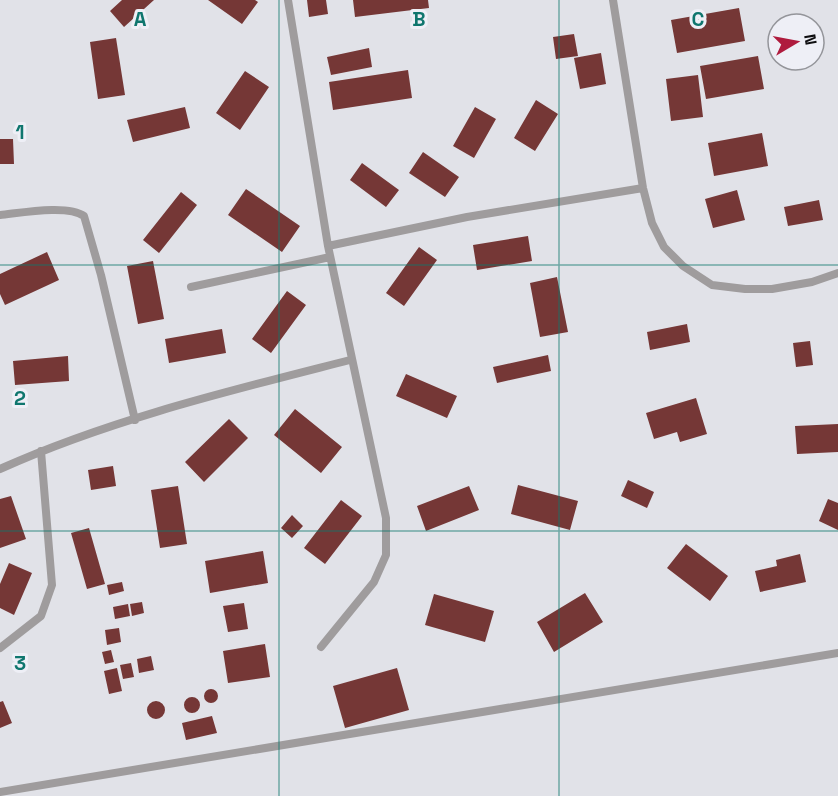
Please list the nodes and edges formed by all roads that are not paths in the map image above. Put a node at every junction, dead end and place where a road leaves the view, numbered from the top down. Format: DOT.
graph roads {
  1 [pos="288,0"];
  2 [pos="614,0"];
  3 [pos="643,188"];
  4 [pos="0,215"];
  5 [pos="328,246"];
  6 [pos="330,257"];
  7 [pos="838,273"];
  8 [pos="191,287"];
  9 [pos="350,360"];
  10 [pos="135,420"];
  11 [pos="41,451"];
  12 [pos="0,469"];
  13 [pos="321,647"];
  14 [pos="0,648"];
  15 [pos="838,653"];
  16 [pos="0,792"];
  1 -- 5 [label="lane"];
  2 -- 3 [label="lane"];
  3 -- 5 [label="lane"];
  3 -- 7 [label="lane"];
  4 -- 10 [label="lane"];
  5 -- 6 [label="lane"];
  6 -- 8 [label="lane"];
  6 -- 9 [label="lane"];
  9 -- 10 [label="lane"];
  9 -- 13 [label="lane"];
  10 -- 11 [label="lane"];
  11 -- 12 [label="lane"];
  11 -- 14 [label="lane"];
  15 -- 16 [label="lane"];
}
